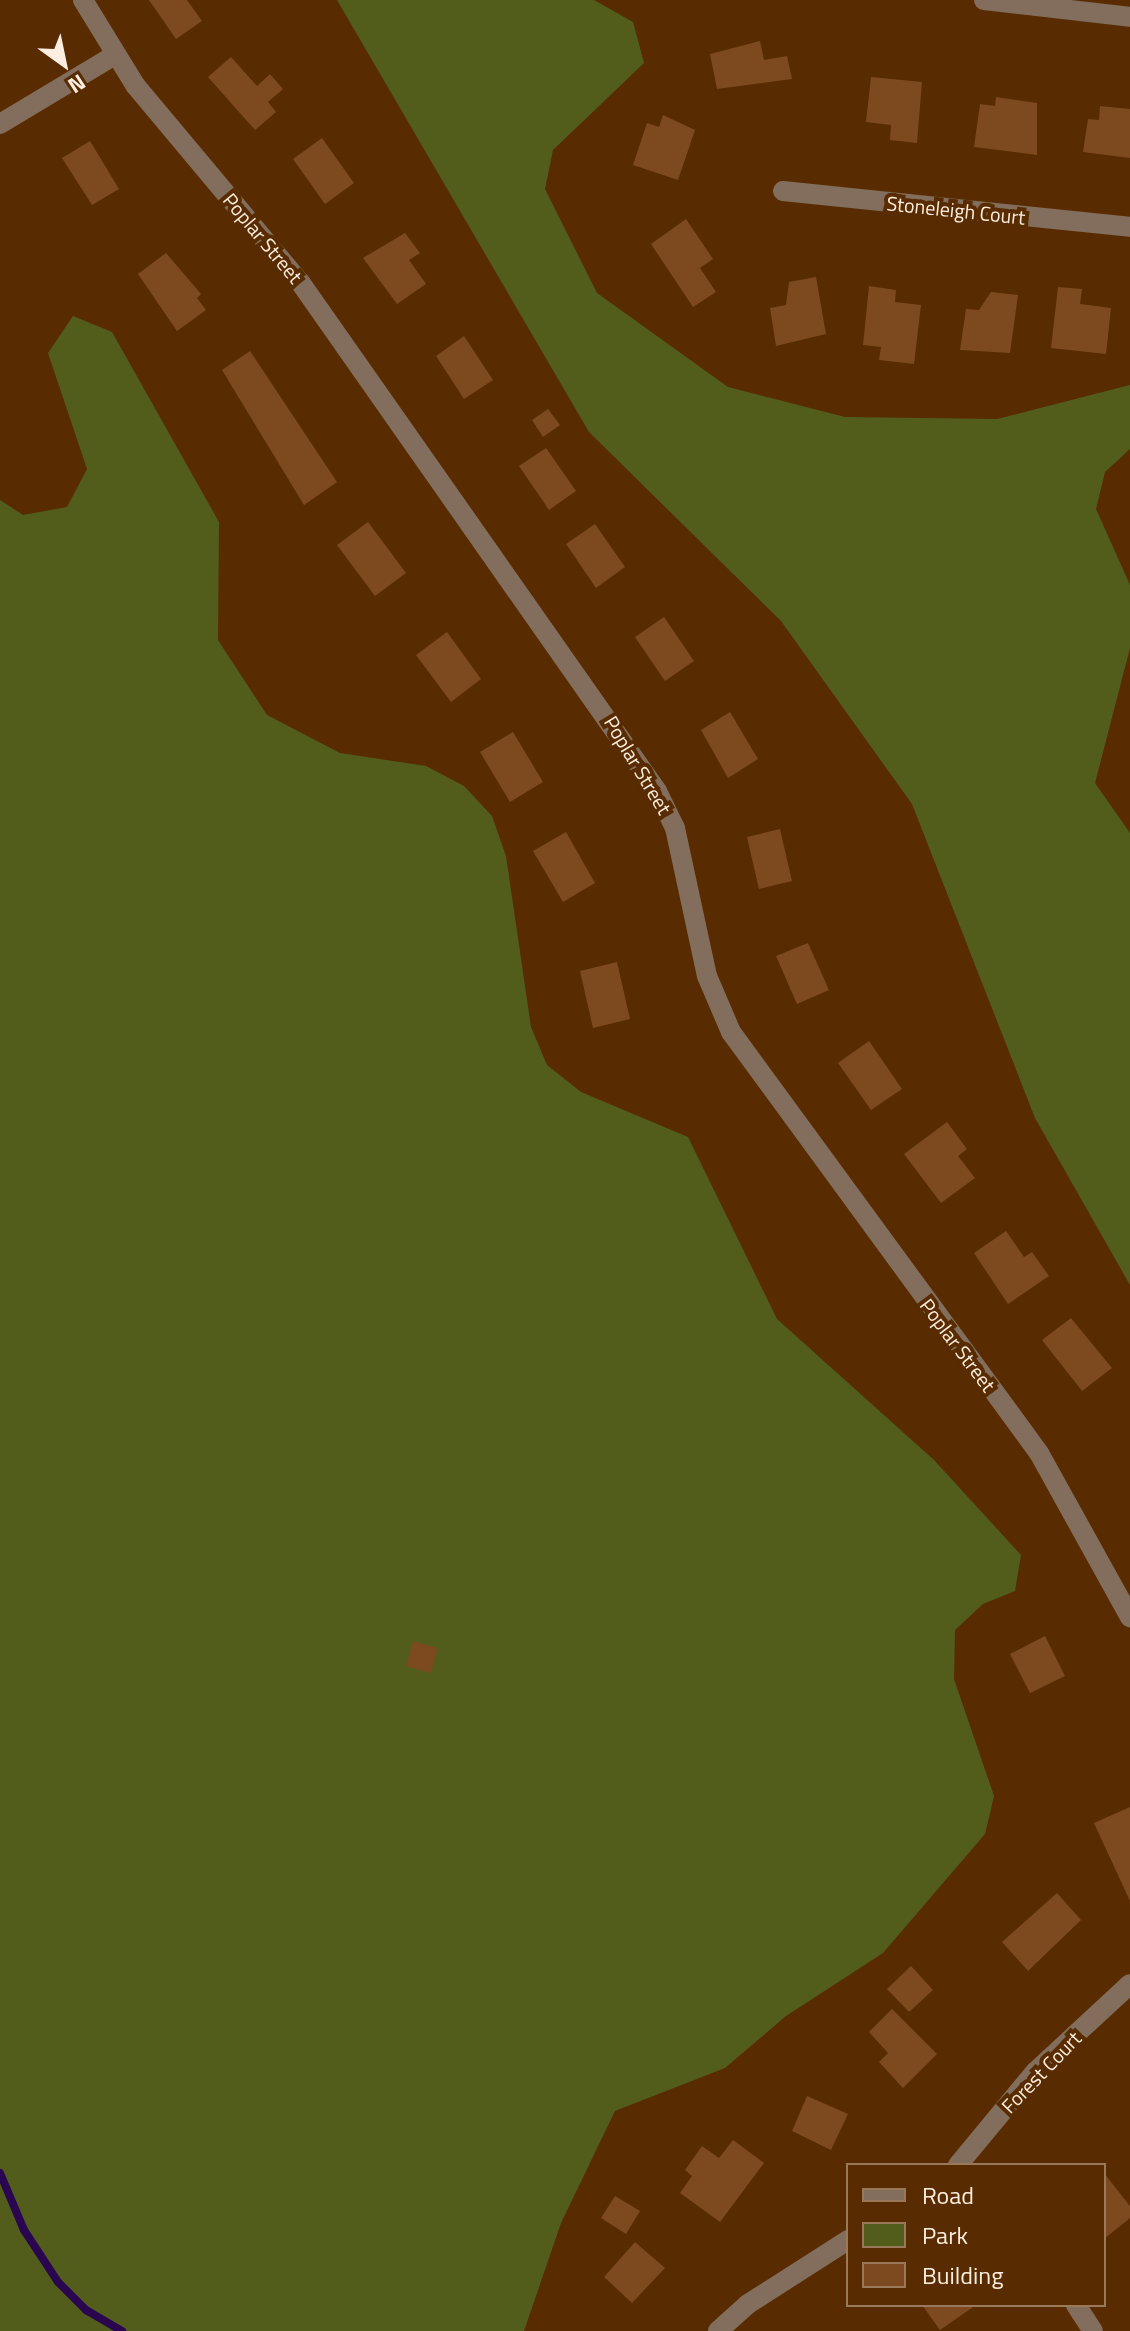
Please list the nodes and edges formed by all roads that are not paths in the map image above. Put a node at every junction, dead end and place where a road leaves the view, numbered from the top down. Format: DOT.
graph roads {
  1 [pos="83,0"];
  2 [pos="984,0"];
  3 [pos="1130,17"];
  4 [pos="115,55"];
  5 [pos="0,124"];
  6 [pos="783,191"];
  7 [pos="1130,227"];
  8 [pos="1130,1617"];
  9 [pos="1130,1984"];
  10 [pos="970,2160"];
  11 [pos="846,2241"];
  12 [pos="1077,2307"];
  13 [pos="718,2331"];
  14 [pos="1093,2331"];
  1 -- 4 [label="street, Poplar Street"];
  2 -- 3 [label="street"];
  4 -- 5 [label="street"];
  4 -- 8 [label="street, Poplar Street"];
  6 -- 7 [label="street, Stoneleigh Court"];
  9 -- 10 [label="street, Forest Court"];
  11 -- 13 [label="street"];
  12 -- 14 [label="street"];
}
